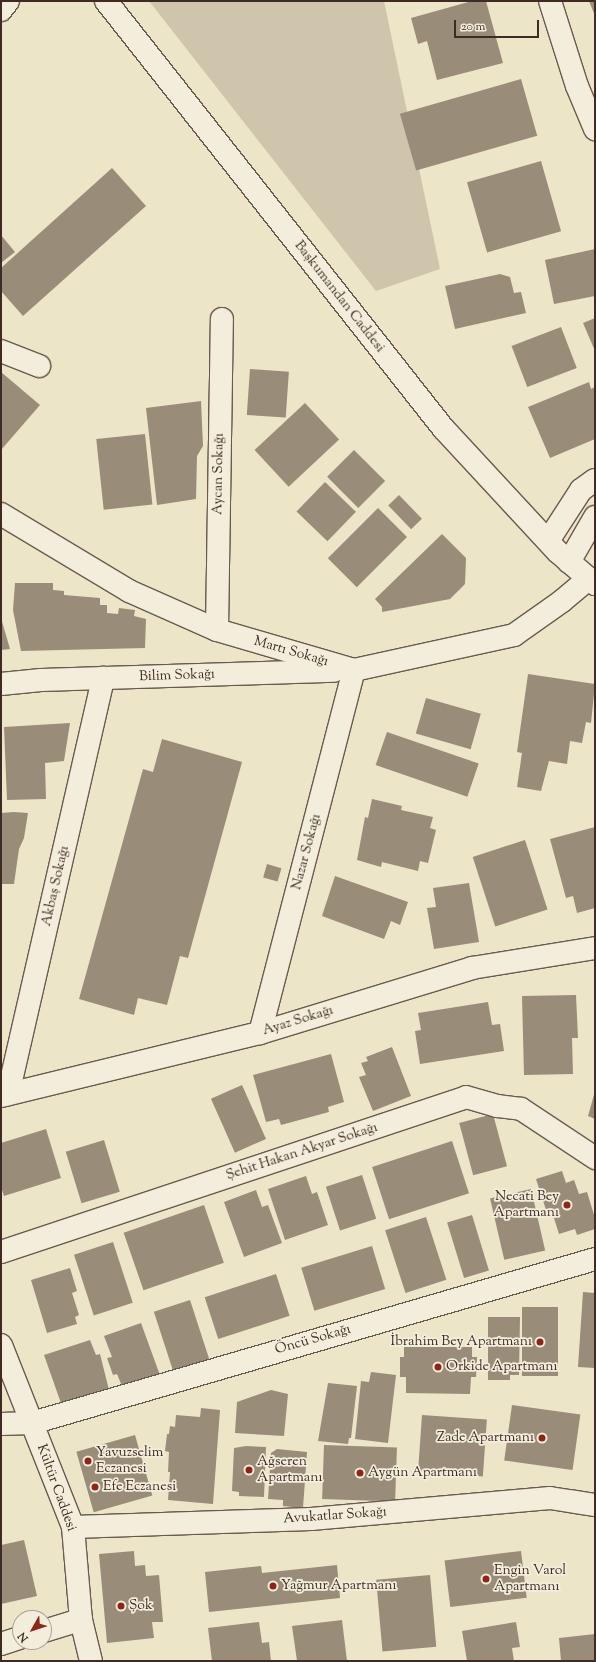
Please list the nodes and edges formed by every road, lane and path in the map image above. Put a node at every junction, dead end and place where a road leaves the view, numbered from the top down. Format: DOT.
graph roads {
  1 [pos="8,1"];
  2 [pos="106,1"];
  3 [pos="550,1"];
  4 [pos="1,10"];
  5 [pos="595,129"];
  6 [pos="222,319"];
  7 [pos="1,351"];
  8 [pos="38,366"];
  9 [pos="595,480"];
  10 [pos="1,514"];
  11 [pos="595,517"];
  12 [pos="548,541"];
  13 [pos="569,562"];
  14 [pos="592,581"];
  15 [pos="217,630"];
  16 [pos="354,670"];
  17 [pos="103,678"];
  18 [pos="1,684"];
  19 [pos="595,948"];
  20 [pos="260,1033"];
  21 [pos="5,1095"];
  22 [pos="595,1158"];
  23 [pos="1,1252"];
  24 [pos="595,1259"];
  25 [pos="1,1345"];
  26 [pos="32,1423"];
  27 [pos="1,1424"];
  28 [pos="595,1506"];
  29 [pos="73,1527"];
  30 [pos="81,1620"];
  31 [pos="52,1629"];
  32 [pos="12,1641"];
  33 [pos="1,1644"];
  34 [pos="91,1661"];
  1 -- 4 [label="street"];
  2 -- 12 [label="street, Başkumandan Caddesi"];
  3 -- 5 [label="street"];
  6 -- 15 [label="street, Aycan Sokağı"];
  7 -- 8 [label="street"];
  9 -- 12 [label="street"];
  10 -- 15 [label="street, Martı Sokağı"];
  11 -- 13 [label="street"];
  12 -- 13 [label="street, Başkumandan Caddesi"];
  13 -- 14 [label="street, Başkumandan Caddesi"];
  14 -- 16 [label="street, Martı Sokağı"];
  15 -- 16 [label="street, Martı Sokağı"];
  16 -- 17 [label="street, Bilim Sokağı"];
  16 -- 20 [label="street, Nazar Sokağı"];
  17 -- 18 [label="street, Bilim Sokağı"];
  17 -- 21 [label="street, Akbaş Sokağı"];
  19 -- 20 [label="street, Ayaz Sokağı"];
  20 -- 21 [label="street, Ayaz Sokağı"];
  22 -- 23 [label="street, Şehit Hakan Akyar Sokağı"];
  24 -- 26 [label="street, Öncü Sokağı"];
  25 -- 26 [label="street, Kültür Caddesi"];
  26 -- 27 [label="street, Öncü Sokağı"];
  26 -- 29 [label="street, Kültür Caddesi"];
  28 -- 29 [label="street, Avukatlar Sokağı"];
  29 -- 30 [label="street, Kültür Caddesi"];
  30 -- 31 [label="street"];
  30 -- 34 [label="street, Kültür Caddesi"];
  32 -- 33 [label="street"];
}
